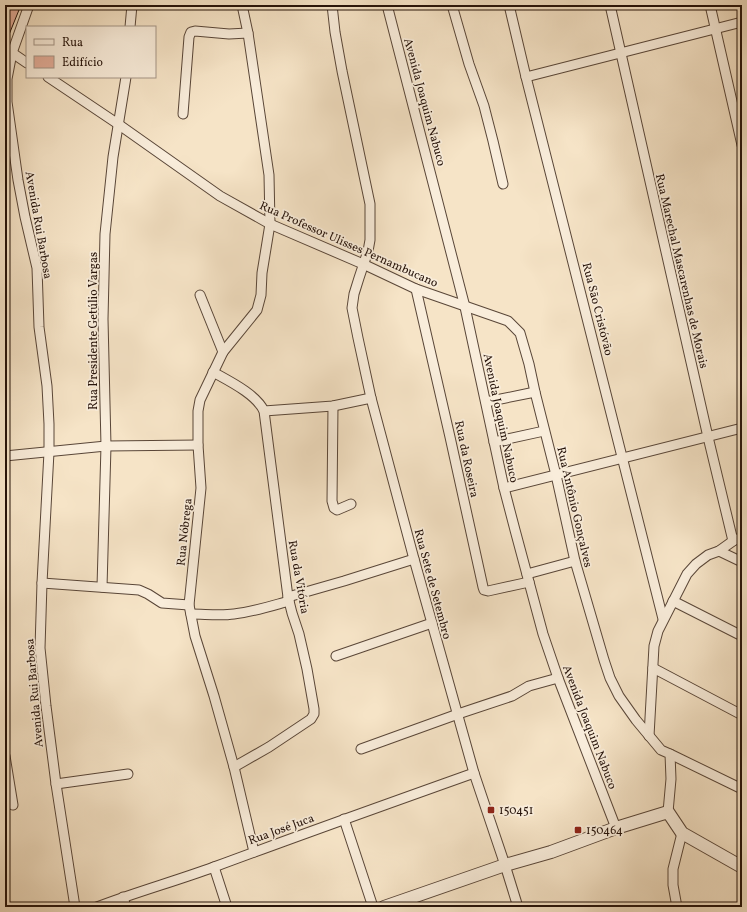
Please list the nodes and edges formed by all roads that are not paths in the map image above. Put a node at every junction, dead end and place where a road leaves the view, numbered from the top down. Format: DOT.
graph roads {
  1 [pos="29,5"];
  2 [pos="132,5"];
  3 [pos="242,5"];
  4 [pos="332,5"];
  5 [pos="387,5"];
  6 [pos="452,5"];
  7 [pos="509,5"];
  8 [pos="610,5"];
  9 [pos="710,5"];
  10 [pos="742,22"];
  11 [pos="130,26"];
  12 [pos="715,28"];
  13 [pos="248,33"];
  14 [pos="9,51"];
  15 [pos="620,53"];
  16 [pos="26,62"];
  17 [pos="526,77"];
  18 [pos="49,78"];
  19 [pos="126,78"];
  20 [pos="183,114"];
  21 [pos="118,124"];
  22 [pos="742,145"];
  23 [pos="9,152"];
  24 [pos="503,184"];
  25 [pos="270,224"];
  26 [pos="363,264"];
  27 [pos="416,289"];
  28 [pos="200,295"];
  29 [pos="465,306"];
  30 [pos="224,352"];
  31 [pos="213,372"];
  32 [pos="535,392"];
  33 [pos="372,398"];
  34 [pos="486,402"];
  35 [pos="333,406"];
  36 [pos="264,411"];
  37 [pos="742,428"];
  38 [pos="544,431"];
  39 [pos="708,436"];
  40 [pos="494,442"];
  41 [pos="198,444"];
  42 [pos="106,446"];
  43 [pos="49,452"];
  44 [pos="5,456"];
  45 [pos="623,458"];
  46 [pos="556,475"];
  47 [pos="504,488"];
  48 [pos="351,504"];
  49 [pos="742,537"];
  50 [pos="733,541"];
  51 [pos="719,551"];
  52 [pos="414,559"];
  53 [pos="575,561"];
  54 [pos="742,562"];
  55 [pos="528,578"];
  56 [pos="42,583"];
  57 [pos="102,587"];
  58 [pos="288,599"];
  59 [pos="673,601"];
  60 [pos="190,610"];
  61 [pos="664,619"];
  62 [pos="432,623"];
  63 [pos="742,636"];
  64 [pos="336,656"];
  65 [pos="653,668"];
  66 [pos="558,678"];
  67 [pos="458,714"];
  68 [pos="742,715"];
  69 [pos="649,736"];
  70 [pos="360,749"];
  71 [pos="670,754"];
  72 [pos="5,756"];
  73 [pos="234,767"];
  74 [pos="128,774"];
  75 [pos="474,774"];
  76 [pos="56,784"];
  77 [pos="742,789"];
  78 [pos="13,805"];
  79 [pos="668,812"];
  80 [pos="344,819"];
  81 [pos="616,828"];
  82 [pos="682,833"];
  83 [pos="254,852"];
  84 [pos="505,865"];
  85 [pos="214,867"];
  86 [pos="742,867"];
  87 [pos="123,897"];
  88 [pos="75,907"];
  89 [pos="97,907"];
  90 [pos="126,907"];
  91 [pos="227,907"];
  92 [pos="373,907"];
  93 [pos="384,907"];
  94 [pos="518,907"];
  95 [pos="676,907"];
  1 -- 14 [label="street, Avenida Rui Barbosa"];
  2 -- 11 [label="street"];
  3 -- 13 [label="street, Rua Nóbrega"];
  4 -- 26 [label="street, Rua Sete de Setembro"];
  5 -- 29 [label="street, Avenida Joaquim Nabuco"];
  6 -- 24 [label="street"];
  7 -- 17 [label="street, Rua São Cristóvão"];
  8 -- 15 [label="street, Rua Marechal Mascarenhas de Morais"];
  9 -- 12 [label="street"];
  10 -- 12 [label="street"];
  12 -- 15 [label="street"];
  12 -- 22 [label="street"];
  13 -- 20 [label="street"];
  13 -- 25 [label="street, Rua Nóbrega"];
  14 -- 16 [label="street"];
  14 -- 23 [label="street, Avenida Rui Barbosa"];
  15 -- 17 [label="street"];
  15 -- 39 [label="street, Rua Marechal Mascarenhas de Morais"];
  17 -- 45 [label="street, Rua São Cristóvão"];
  18 -- 21 [label="street, Rua Professor Ulisses Pernambucano"];
  19 -- 21 [label="street, Rua Presidente Getúlio Vargas"];
  21 -- 25 [label="street, Rua Professor Ulisses Pernambucano"];
  21 -- 42 [label="street, Rua Presidente Getúlio Vargas"];
  23 -- 43 [label="street, Avenida Rui Barbosa"];
  25 -- 26 [label="street, Rua Professor Ulisses Pernambucano"];
  25 -- 30 [label="street, Rua Nóbrega"];
  26 -- 27 [label="street, Rua Professor Ulisses Pernambucano"];
  26 -- 33 [label="street, Rua Sete de Setembro"];
  27 -- 29 [label="street, Rua Professor Ulisses Pernambucano"];
  27 -- 55 [label="street, Rua da Roseira"];
  28 -- 30 [label="street"];
  29 -- 32 [label="street, Rua Antônio Gonçalves"];
  29 -- 34 [label="street, Avenida Joaquim Nabuco"];
  30 -- 31 [label="street, Rua Nóbrega"];
  31 -- 36 [label="street"];
  31 -- 41 [label="street, Rua Nóbrega"];
  32 -- 34 [label="street"];
  32 -- 38 [label="street, Rua Antônio Gonçalves"];
  33 -- 35 [label="street"];
  33 -- 52 [label="street, Rua Sete de Setembro"];
  34 -- 40 [label="street, Avenida Joaquim Nabuco"];
  35 -- 36 [label="street"];
  35 -- 48 [label="street"];
  36 -- 58 [label="street, Rua da Vitória"];
  37 -- 39 [label="street"];
  38 -- 40 [label="street"];
  38 -- 46 [label="street, Rua Antônio Gonçalves"];
  39 -- 45 [label="street"];
  39 -- 50 [label="street, Rua Marechal Mascarenhas de Morais"];
  40 -- 47 [label="street, Avenida Joaquim Nabuco"];
  41 -- 42 [label="street"];
  41 -- 60 [label="street, Rua Nóbrega"];
  42 -- 43 [label="street"];
  42 -- 57 [label="street, Rua Presidente Getúlio Vargas"];
  43 -- 44 [label="street"];
  43 -- 56 [label="street, Avenida Rui Barbosa"];
  45 -- 46 [label="street"];
  45 -- 61 [label="street, Rua São Cristóvão"];
  46 -- 47 [label="street"];
  46 -- 53 [label="street, Rua Antônio Gonçalves"];
  47 -- 55 [label="street, Avenida Joaquim Nabuco"];
  49 -- 50 [label="street"];
  50 -- 51 [label="street"];
  51 -- 54 [label="street"];
  51 -- 59 [label="street"];
  52 -- 58 [label="street"];
  52 -- 62 [label="street, Rua Sete de Setembro"];
  53 -- 55 [label="street"];
  53 -- 69 [label="street, Rua Antônio Gonçalves"];
  55 -- 66 [label="street, Avenida Joaquim Nabuco"];
  56 -- 57 [label="street"];
  56 -- 76 [label="street, Avenida Rui Barbosa"];
  57 -- 60 [label="street"];
  58 -- 60 [label="street"];
  58 -- 73 [label="street, Rua da Vitória"];
  59 -- 61 [label="street"];
  59 -- 63 [label="street"];
  60 -- 73 [label="street, Rua Nóbrega"];
  61 -- 65 [label="street"];
  62 -- 64 [label="street"];
  62 -- 67 [label="street, Rua Sete de Setembro"];
  65 -- 68 [label="street"];
  65 -- 69 [label="street"];
  66 -- 67 [label="street"];
  66 -- 81 [label="street, Avenida Joaquim Nabuco"];
  67 -- 70 [label="street"];
  67 -- 75 [label="street, Rua Sete de Setembro"];
  69 -- 71 [label="street, Rua Antônio Gonçalves"];
  71 -- 77 [label="street, Rua Antônio Gonçalves"];
  71 -- 79 [label="street"];
  72 -- 78 [label="street"];
  73 -- 83 [label="street, Rua Nóbrega"];
  74 -- 76 [label="street"];
  75 -- 80 [label="street, Rua José Juca"];
  75 -- 84 [label="street, Rua Sete de Setembro"];
  76 -- 88 [label="street, Avenida Rui Barbosa"];
  79 -- 81 [label="street"];
  79 -- 82 [label="street"];
  80 -- 83 [label="street, Rua José Juca"];
  80 -- 92 [label="street"];
  81 -- 84 [label="street"];
  82 -- 86 [label="street"];
  82 -- 95 [label="street"];
  83 -- 85 [label="street, Rua José Juca"];
  84 -- 93 [label="street"];
  84 -- 94 [label="street, Rua Sete de Setembro"];
  85 -- 87 [label="street, Rua José Juca"];
  85 -- 91 [label="street"];
  87 -- 89 [label="street, Rua José Juca"];
  87 -- 90 [label="street"];
}
